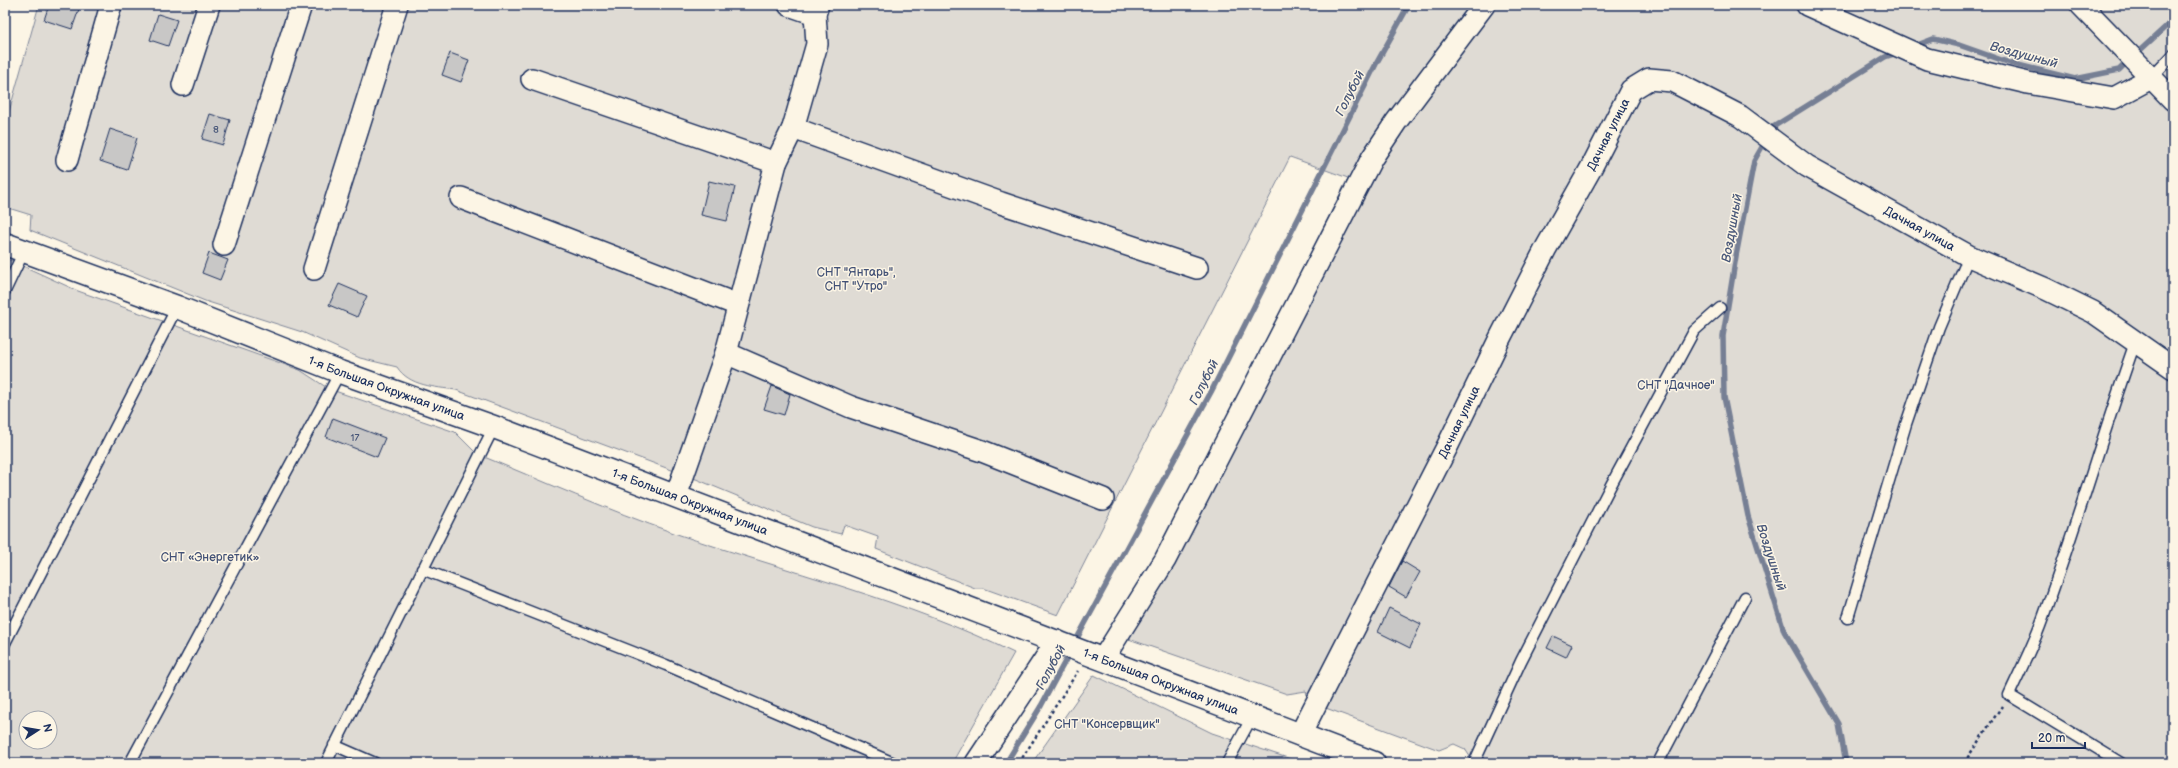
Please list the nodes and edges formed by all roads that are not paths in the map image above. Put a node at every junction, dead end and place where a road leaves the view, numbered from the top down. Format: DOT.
graph roads {
  1 [pos="111,5"];
  2 [pos="209,5"];
  3 [pos="301,5"];
  4 [pos="397,5"];
  5 [pos="789,5"];
  6 [pos="1484,5"];
  7 [pos="1807,5"];
  8 [pos="2081,5"];
  9 [pos="816,9"];
  10 [pos="2173,55"];
  11 [pos="2151,78"];
  12 [pos="532,80"];
  13 [pos="183,85"];
  14 [pos="2173,100"];
  15 [pos="793,128"];
  16 [pos="67,160"];
  17 [pos="776,163"];
  18 [pos="461,198"];
  19 [pos="224,244"];
  20 [pos="14,247"];
  21 [pos="1969,256"];
  22 [pos="1196,268"];
  23 [pos="314,269"];
  24 [pos="5,291"];
  25 [pos="738,305"];
  26 [pos="176,307"];
  27 [pos="1720,308"];
  28 [pos="2136,340"];
  29 [pos="726,353"];
  30 [pos="2173,368"];
  31 [pos="340,372"];
  32 [pos="494,427"];
  33 [pos="676,496"];
  34 [pos="1103,499"];
  35 [pos="422,569"];
  36 [pos="1745,597"];
  37 [pos="1848,618"];
  38 [pos="1057,641"];
  39 [pos="5,643"];
  40 [pos="1096,656"];
  41 [pos="1252,717"];
  42 [pos="1300,735"];
  43 [pos="334,745"];
  44 [pos="130,763"];
  45 [pos="326,763"];
  46 [pos="375,763"];
  47 [pos="894,763"];
  48 [pos="976,763"];
  49 [pos="1227,763"];
  50 [pos="1374,763"];
  51 [pos="1474,763"];
  52 [pos="1658,763"];
  53 [pos="2121,763"];
  1 -- 16 [label="street"];
  2 -- 13 [label="street"];
  3 -- 19 [label="street"];
  4 -- 23 [label="street"];
  5 -- 9 [label="street"];
  6 -- 40 [label="street"];
  7 -- 11 [label="street"];
  8 -- 11 [label="street"];
  9 -- 15 [label="street"];
  10 -- 11 [label="lane"];
  11 -- 14 [label="street"];
  12 -- 17 [label="street"];
  15 -- 17 [label="street"];
  15 -- 22 [label="street"];
  17 -- 25 [label="street"];
  18 -- 25 [label="street"];
  20 -- 24 [label="lane"];
  20 -- 26 [label="street, 1-я Большая Окружная улица"];
  21 -- 28 [label="street, Дачная улица"];
  21 -- 37 [label="lane"];
  21 -- 42 [label="street, Дачная улица"];
  25 -- 29 [label="street"];
  26 -- 31 [label="street, 1-я Большая Окружная улица"];
  26 -- 39 [label="lane"];
  27 -- 51 [label="lane"];
  28 -- 30 [label="street, Дачная улица"];
  28 -- 53 [label="lane"];
  29 -- 33 [label="street"];
  29 -- 34 [label="street"];
  31 -- 32 [label="street, 1-я Большая Окружная улица"];
  31 -- 44 [label="lane"];
  32 -- 33 [label="street, 1-я Большая Окружная улица"];
  32 -- 35 [label="lane"];
  33 -- 38 [label="street, 1-я Большая Окружная улица"];
  35 -- 43 [label="lane"];
  35 -- 47 [label="lane"];
  36 -- 52 [label="lane"];
  38 -- 40 [label="street, 1-я Большая Окружная улица"];
  38 -- 48 [label="street"];
  40 -- 41 [label="street, 1-я Большая Окружная улица"];
  41 -- 42 [label="street, 1-я Большая Окружная улица"];
  41 -- 49 [label="lane"];
  42 -- 50 [label="street, 1-я Большая Окружная улица"];
  43 -- 45 [label="lane"];
  43 -- 46 [label="lane"];
}
